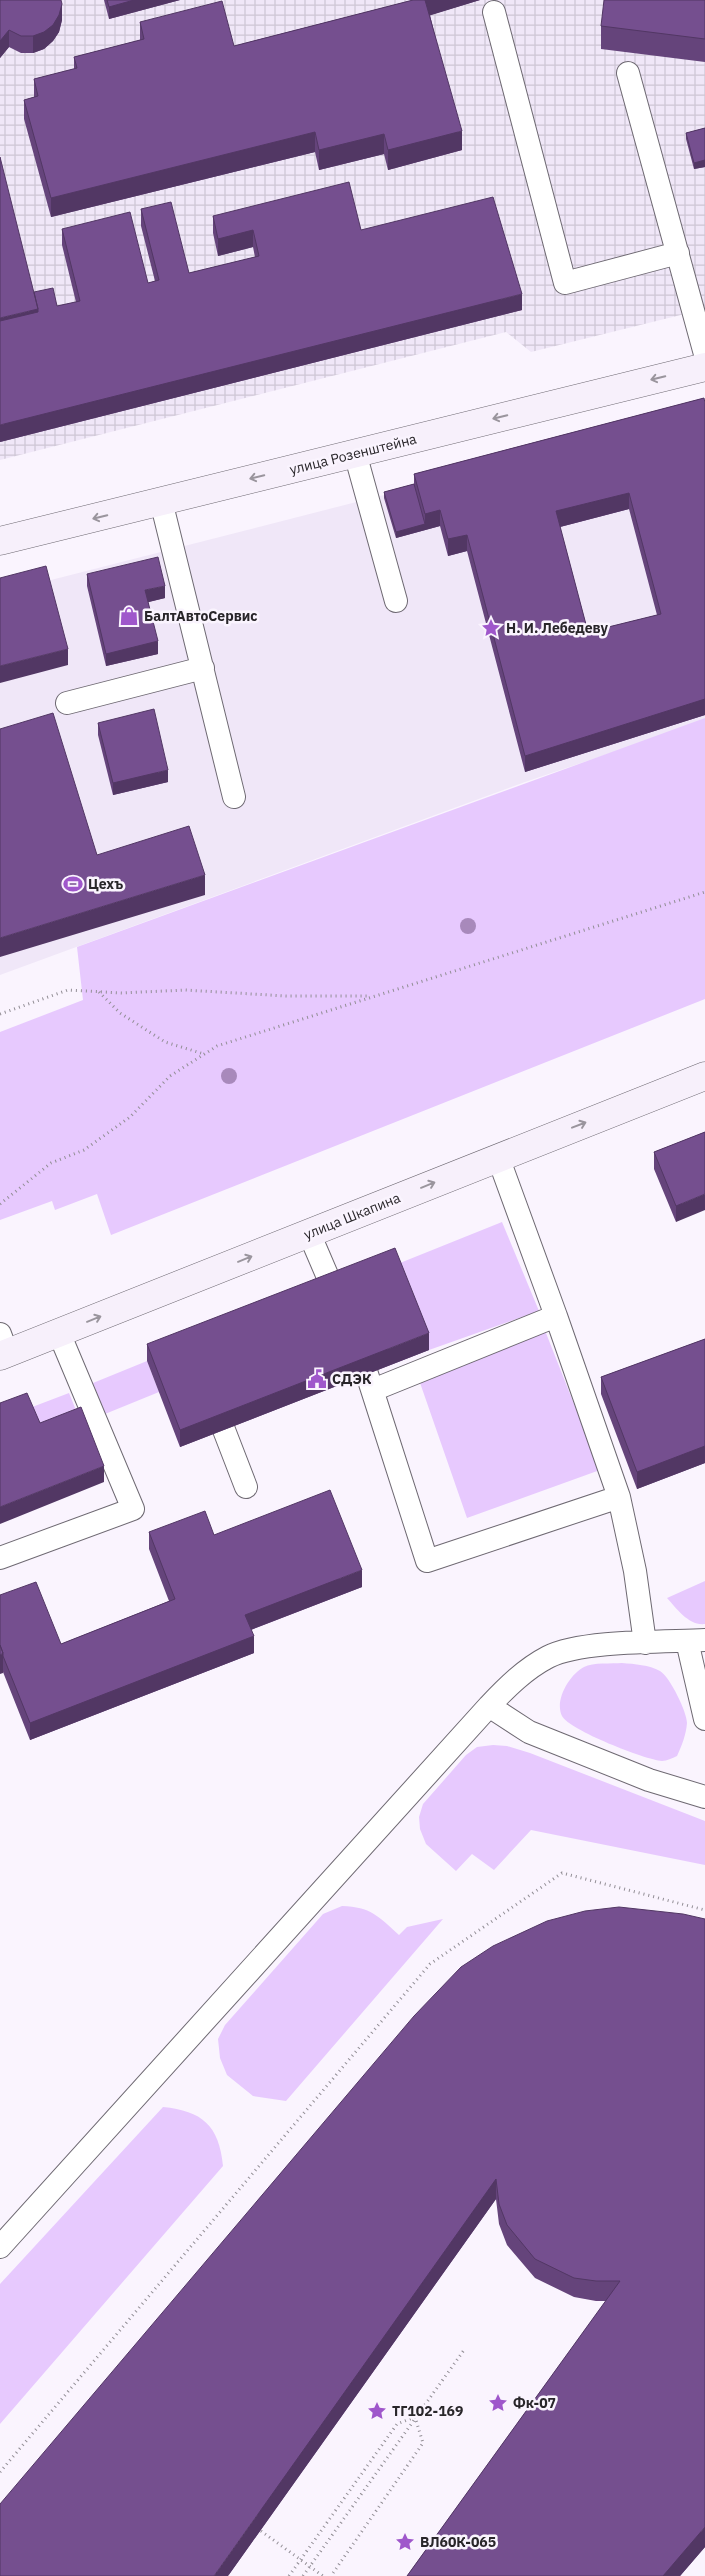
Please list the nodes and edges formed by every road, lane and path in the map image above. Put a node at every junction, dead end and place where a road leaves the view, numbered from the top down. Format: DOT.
graph roads {
  1 [pos="494,12"];
  2 [pos="628,73"];
  3 [pos="678,253"];
  4 [pos="705,354"];
  5 [pos="705,367"];
  6 [pos="355,453"];
  7 [pos="161,501"];
  8 [pos="0,541"];
  9 [pos="396,601"];
  10 [pos="203,668"];
  11 [pos="67,703"];
  12 [pos="234,797"];
  13 [pos="705,892"];
  14 [pos="99,992"];
  15 [pos="370,996"];
  16 [pos="0,1014"];
  17 [pos="204,1054"];
  18 [pos="705,1076"];
  19 [pos="498,1157"];
  20 [pos="0,1204"];
  21 [pos="309,1233"];
  22 [pos="333,1289"];
  23 [pos="556,1316"];
  24 [pos="59,1333"];
  25 [pos="2,1348"];
  26 [pos="224,1430"];
  27 [pos="246,1487"];
  28 [pos="619,1496"];
  29 [pos="0,1558"];
  30 [pos="696,1640"];
  31 [pos="645,1643"];
  32 [pos="489,1706"];
  33 [pos="705,1719"];
  34 [pos="705,1797"];
  35 [pos="705,1910"];
  36 [pos="0,2247"];
  37 [pos="464,2350"];
  38 [pos="415,2417"];
  39 [pos="0,2472"];
  40 [pos="260,2530"];
  41 [pos="310,2566"];
  42 [pos="289,2576"];
  43 [pos="303,2576"];
  44 [pos="323,2576"];
  45 [pos="331,2576"];
  1 -- 3 [label="lane"];
  2 -- 3 [label="lane"];
  3 -- 4 [label="lane"];
  5 -- 6 [label="main road, улица Розенштейна, one-way"];
  6 -- 7 [label="main road, улица Розенштейна, one-way"];
  6 -- 9 [label="lane"];
  7 -- 8 [label="main road, улица Розенштейна, one-way"];
  7 -- 10 [label="lane"];
  10 -- 11 [label="lane"];
  10 -- 12 [label="lane"];
  13 -- 15 [label="path"];
  14 -- 15 [label="path"];
  14 -- 16 [label="path"];
  14 -- 17 [label="path"];
  15 -- 17 [label="path"];
  17 -- 20 [label="path"];
  19 -- 18 [label="main road, улица Шкапина, one-way"];
  21 -- 19 [label="main road, улица Шкапина, one-way"];
  19 -- 23 [label="lane"];
  21 -- 22 [label="lane"];
  24 -- 21 [label="main road, улица Шкапина, one-way"];
  23 -- 28 [label="lane"];
  23 -- 28 [label="lane"];
  24 -- 25 [label="main road, улица Шкапина"];
  24 -- 29 [label="lane"];
  26 -- 27 [label="lane"];
  28 -- 31 [label="lane"];
  30 -- 31 [label="lane"];
  30 -- 33 [label="lane"];
  31 -- 32 [label="lane"];
  32 -- 34 [label="lane"];
  32 -- 36 [label="lane"];
  35 -- 39 [label="path"];
  37 -- 38 [label="path"];
  38 -- 41 [label="path"];
  38 -- 42 [label="path"];
  38 -- 45 [label="path"];
  40 -- 41 [label="path, bridge"];
  41 -- 43 [label="path"];
  41 -- 44 [label="path, bridge"];
}
